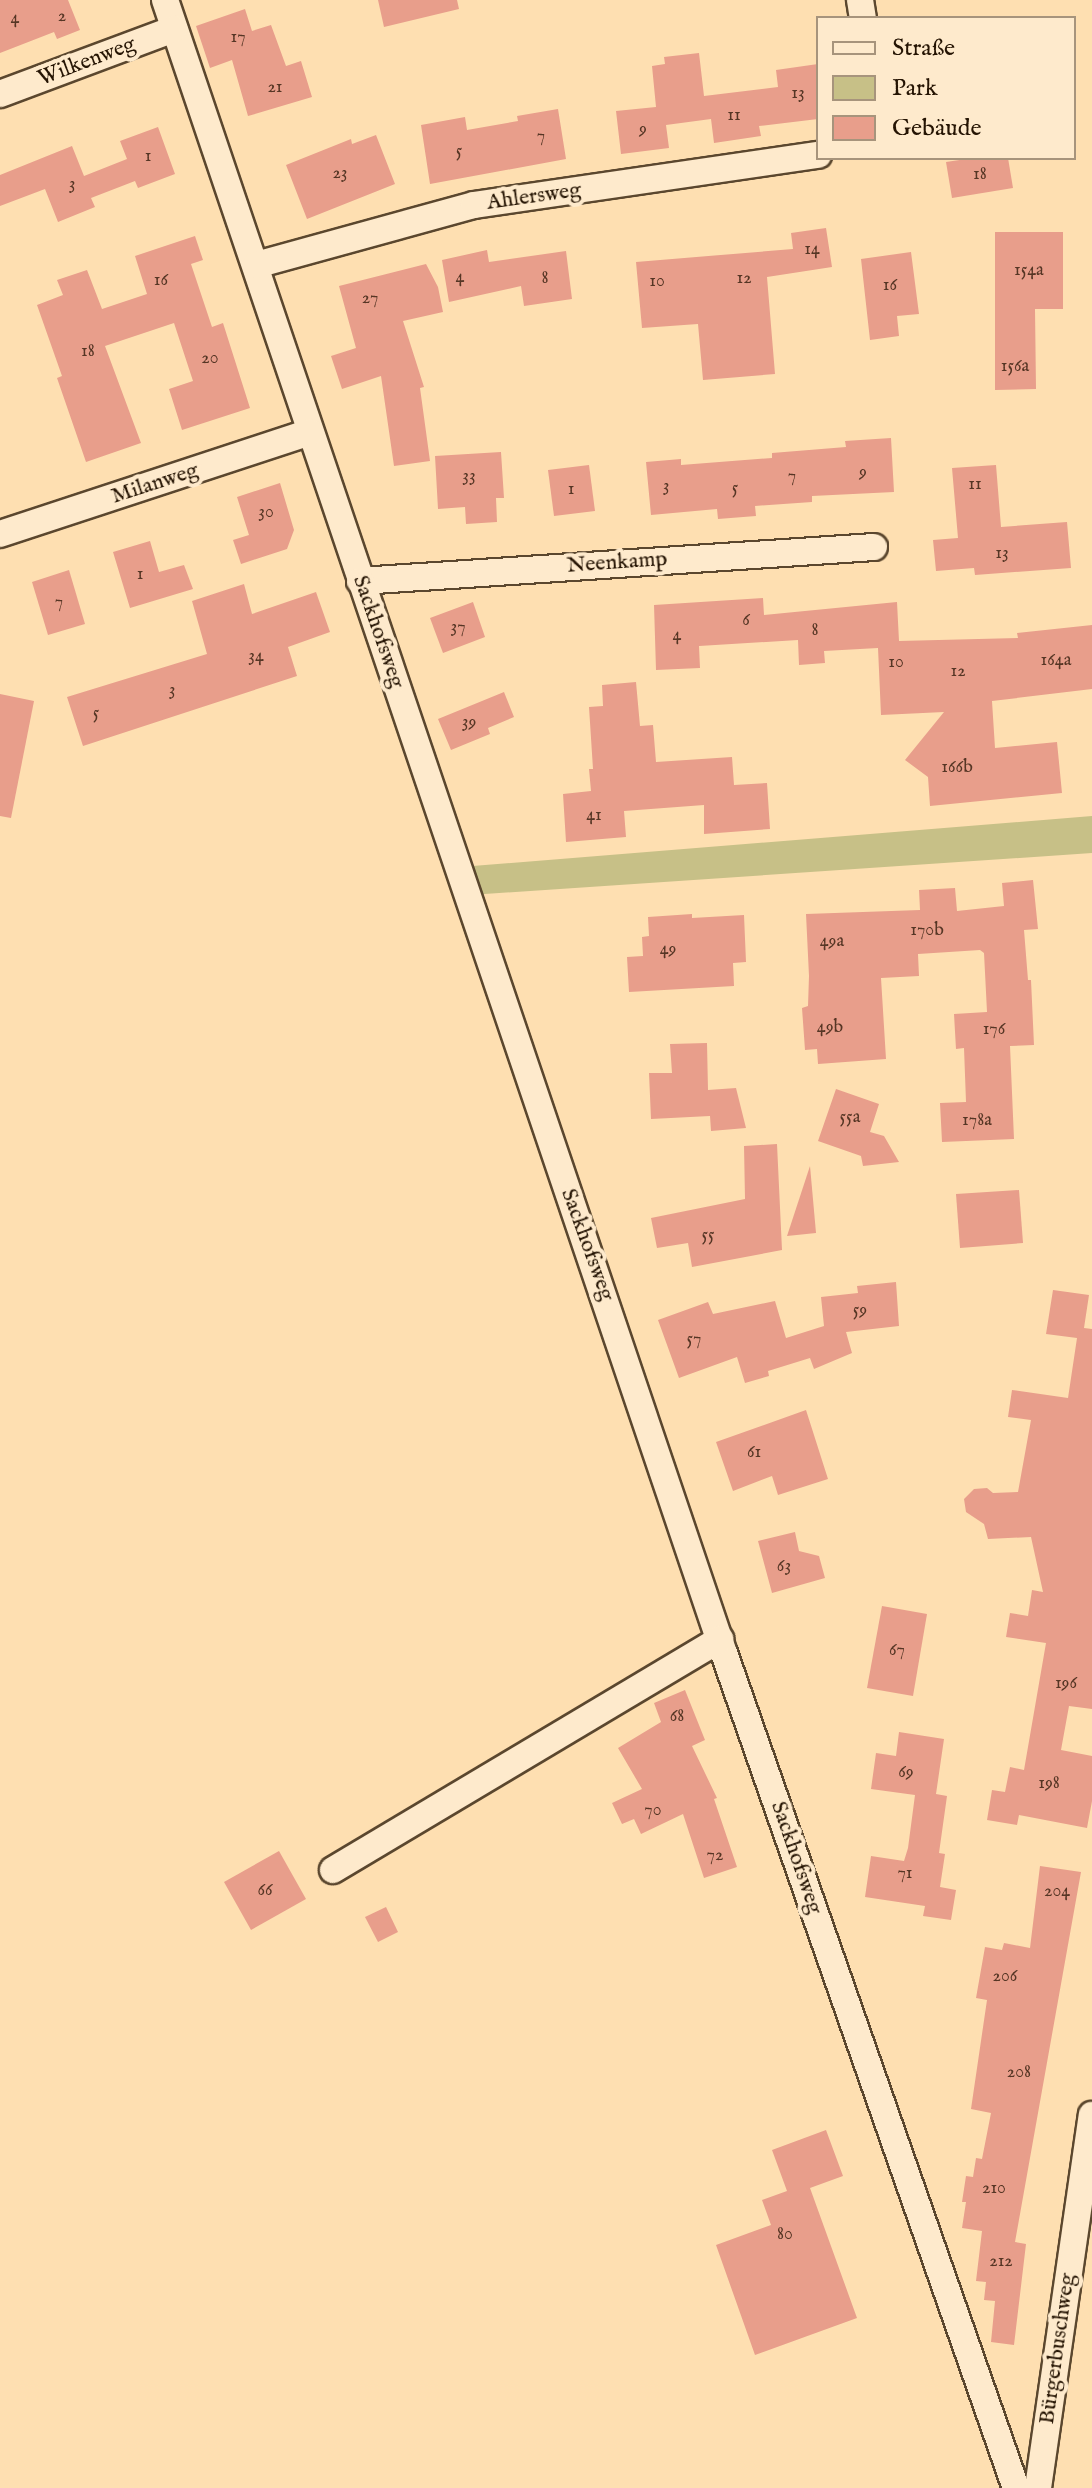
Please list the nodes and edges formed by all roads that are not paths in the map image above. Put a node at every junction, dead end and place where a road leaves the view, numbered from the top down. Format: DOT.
graph roads {
  1 [pos="165,0"];
  2 [pos="174,29"];
  3 [pos="0,94"];
  4 [pos="816,155"];
  5 [pos="256,265"];
  6 [pos="310,432"];
  7 [pos="0,534"];
  8 [pos="874,547"];
  9 [pos="360,581"];
  10 [pos="720,1639"];
  11 [pos="333,1870"];
  12 [pos="1092,2115"];
  13 [pos="1016,2488"];
  14 [pos="1038,2488"];
  1 -- 2 [label="street, Sackhofsweg"];
  2 -- 3 [label="street, Wilkenweg"];
  2 -- 5 [label="street, Sackhofsweg"];
  4 -- 5 [label="street, Ahlersweg"];
  5 -- 6 [label="street, Sackhofsweg"];
  6 -- 7 [label="street, Milanweg"];
  6 -- 9 [label="street, Sackhofsweg"];
  8 -- 9 [label="street, Neenkamp"];
  9 -- 10 [label="street, Sackhofsweg"];
  10 -- 11 [label="street"];
  10 -- 13 [label="street, Sackhofsweg"];
  12 -- 14 [label="street, Bürgerbuschweg"];
}
